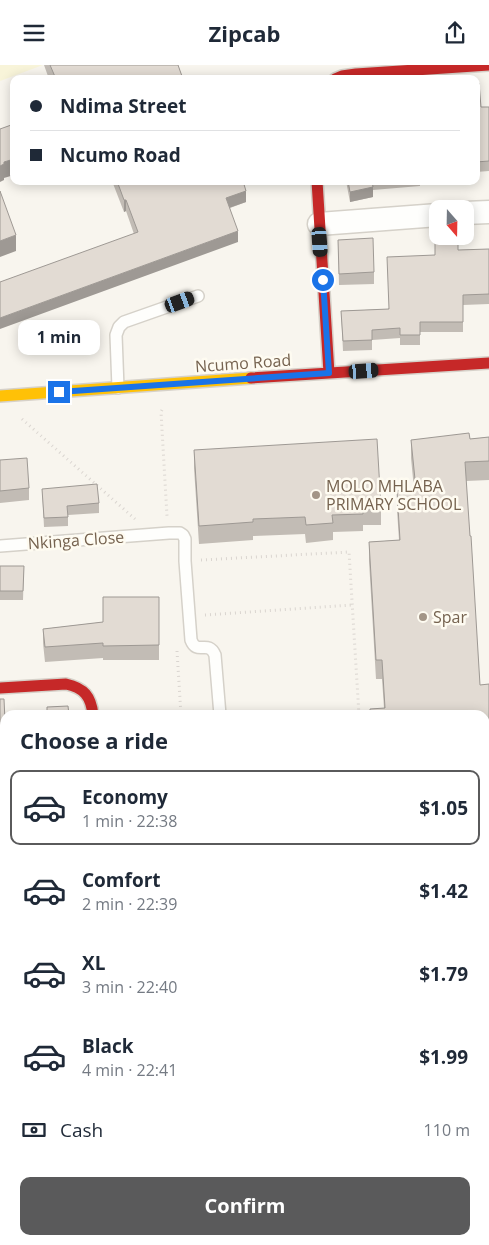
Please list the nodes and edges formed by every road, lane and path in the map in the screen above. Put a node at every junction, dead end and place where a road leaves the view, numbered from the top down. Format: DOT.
graph roads {
  1 [pos="489,65"];
  2 [pos="349,75"];
  3 [pos="317,185"];
  4 [pos="489,212"];
  5 [pos="474,213"];
  6 [pos="429,216"];
  7 [pos="319,224"];
  8 [pos="198,296"];
  9 [pos="489,363"];
  10 [pos="329,373"];
  11 [pos="167,384"];
  12 [pos="118,388"];
  13 [pos="0,396"];
  14 [pos="22,418"];
  15 [pos="168,533"];
  16 [pos="153,535"];
  17 [pos="0,546"];
  18 [pos="185,561"];
  19 [pos="352,605"];
  20 [pos="189,616"];
  21 [pos="177,647"];
  22 [pos="0,688"];
  23 [pos="93,710"];
  24 [pos="181,710"];
  25 [pos="220,710"];
  26 [pos="359,710"];
  1 -- 2 [label="street"];
  3 -- 7 [label="street"];
  4 -- 5 [label="street"];
  6 -- 7 [label="street"];
  7 -- 10 [label="street"];
  8 -- 12 [label="lane"];
  9 -- 10 [label="street, Ncumo Road"];
  10 -- 11 [label="street, Ncumo Road"];
  11 -- 12 [label="street, Ncumo Road"];
  11 -- 15 [label="path"];
  12 -- 13 [label="street, Ncumo Road"];
  14 -- 16 [label="path"];
  15 -- 16 [label="lane, Nkinga Close"];
  15 -- 18 [label="lane"];
  16 -- 17 [label="lane, Nkinga Close"];
  18 -- 19 [label="path"];
  18 -- 20 [label="lane"];
  19 -- 20 [label="path"];
  19 -- 26 [label="path"];
  20 -- 25 [label="lane"];
  21 -- 24 [label="path"];
  22 -- 23 [label="street"];
}
